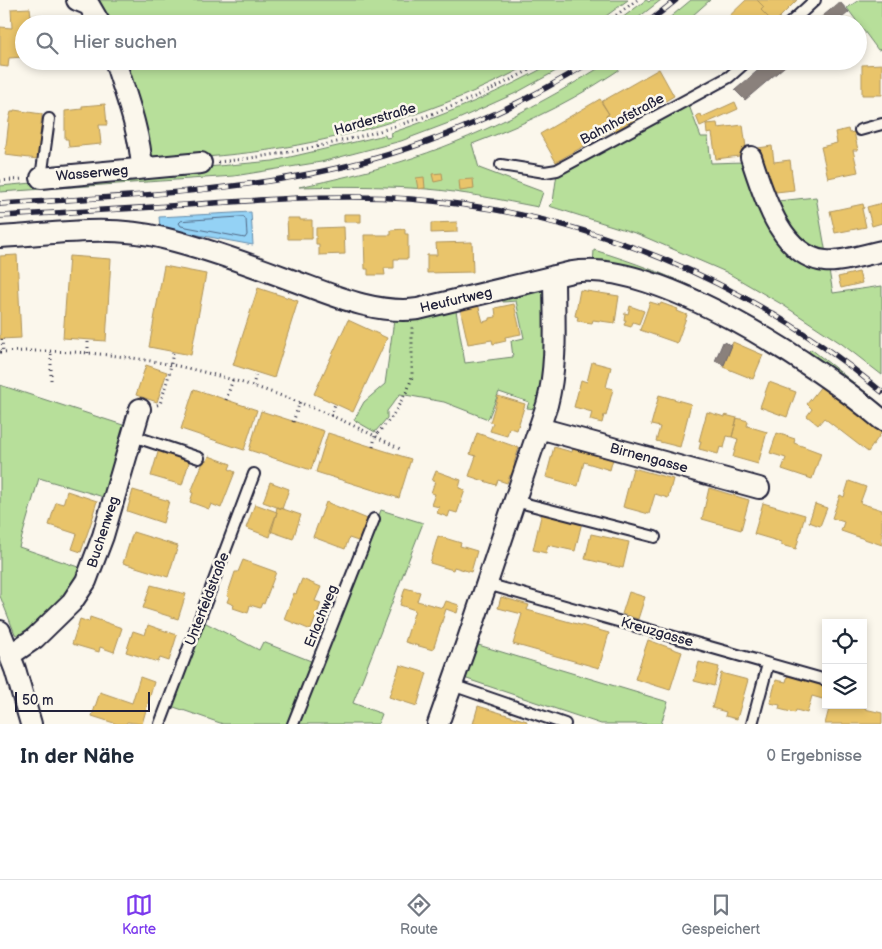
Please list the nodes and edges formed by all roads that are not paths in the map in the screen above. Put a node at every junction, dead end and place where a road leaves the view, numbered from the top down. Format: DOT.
graph roads {
  1 [pos="77,0"];
  2 [pos="815,0"];
  3 [pos="95,15"];
  4 [pos="799,15"];
  5 [pos="117,70"];
  6 [pos="737,70"];
  7 [pos="49,119"];
  8 [pos="882,124"];
  9 [pos="860,130"];
  10 [pos="751,157"];
  11 [pos="201,163"];
  12 [pos="501,165"];
  13 [pos="142,168"];
  14 [pos="41,178"];
  15 [pos="0,237"];
  16 [pos="882,251"];
  17 [pos="554,276"];
  18 [pos="140,409"];
  19 [pos="882,420"];
  20 [pos="539,428"];
  21 [pos="133,436"];
  22 [pos="199,458"];
  23 [pos="254,474"];
  24 [pos="759,488"];
  25 [pos="515,501"];
  26 [pos="374,519"];
  27 [pos="655,537"];
  28 [pos="487,584"];
  29 [pos="0,631"];
  30 [pos="10,655"];
  31 [pos="768,664"];
  32 [pos="822,679"];
  33 [pos="452,685"];
  34 [pos="31,724"];
  35 [pos="160,724"];
  36 [pos="293,724"];
  37 [pos="438,724"];
  38 [pos="565,724"];
  39 [pos="752,724"];
  1 -- 3 [label="street"];
  2 -- 4 [label="lane"];
  5 -- 13 [label="street, Wasserweg"];
  6 -- 12 [label="lane, Bahnhofstraße"];
  7 -- 14 [label="lane, Wasserweg"];
  8 -- 9 [label="lane"];
  10 -- 16 [label="street"];
  11 -- 13 [label="street, Wasserweg"];
  13 -- 14 [label="street, Wasserweg"];
  15 -- 17 [label="street, Heufurtweg"];
  17 -- 19 [label="street, Heufurtweg"];
  17 -- 20 [label="street"];
  18 -- 21 [label="street, Buchenweg"];
  20 -- 24 [label="street, Birnengasse"];
  20 -- 25 [label="street"];
  21 -- 22 [label="lane"];
  21 -- 30 [label="street, Buchenweg"];
  23 -- 35 [label="lane, Unterfeldstraße"];
  25 -- 27 [label="lane"];
  25 -- 28 [label="street"];
  26 -- 36 [label="lane, Erlachweg"];
  28 -- 31 [label="lane, Kreuzgasse"];
  28 -- 33 [label="street"];
  29 -- 30 [label="street"];
  30 -- 34 [label="street"];
  31 -- 32 [label="lane, Kreuzgasse"];
  31 -- 39 [label="lane"];
  33 -- 37 [label="street"];
  33 -- 38 [label="lane"];
}
